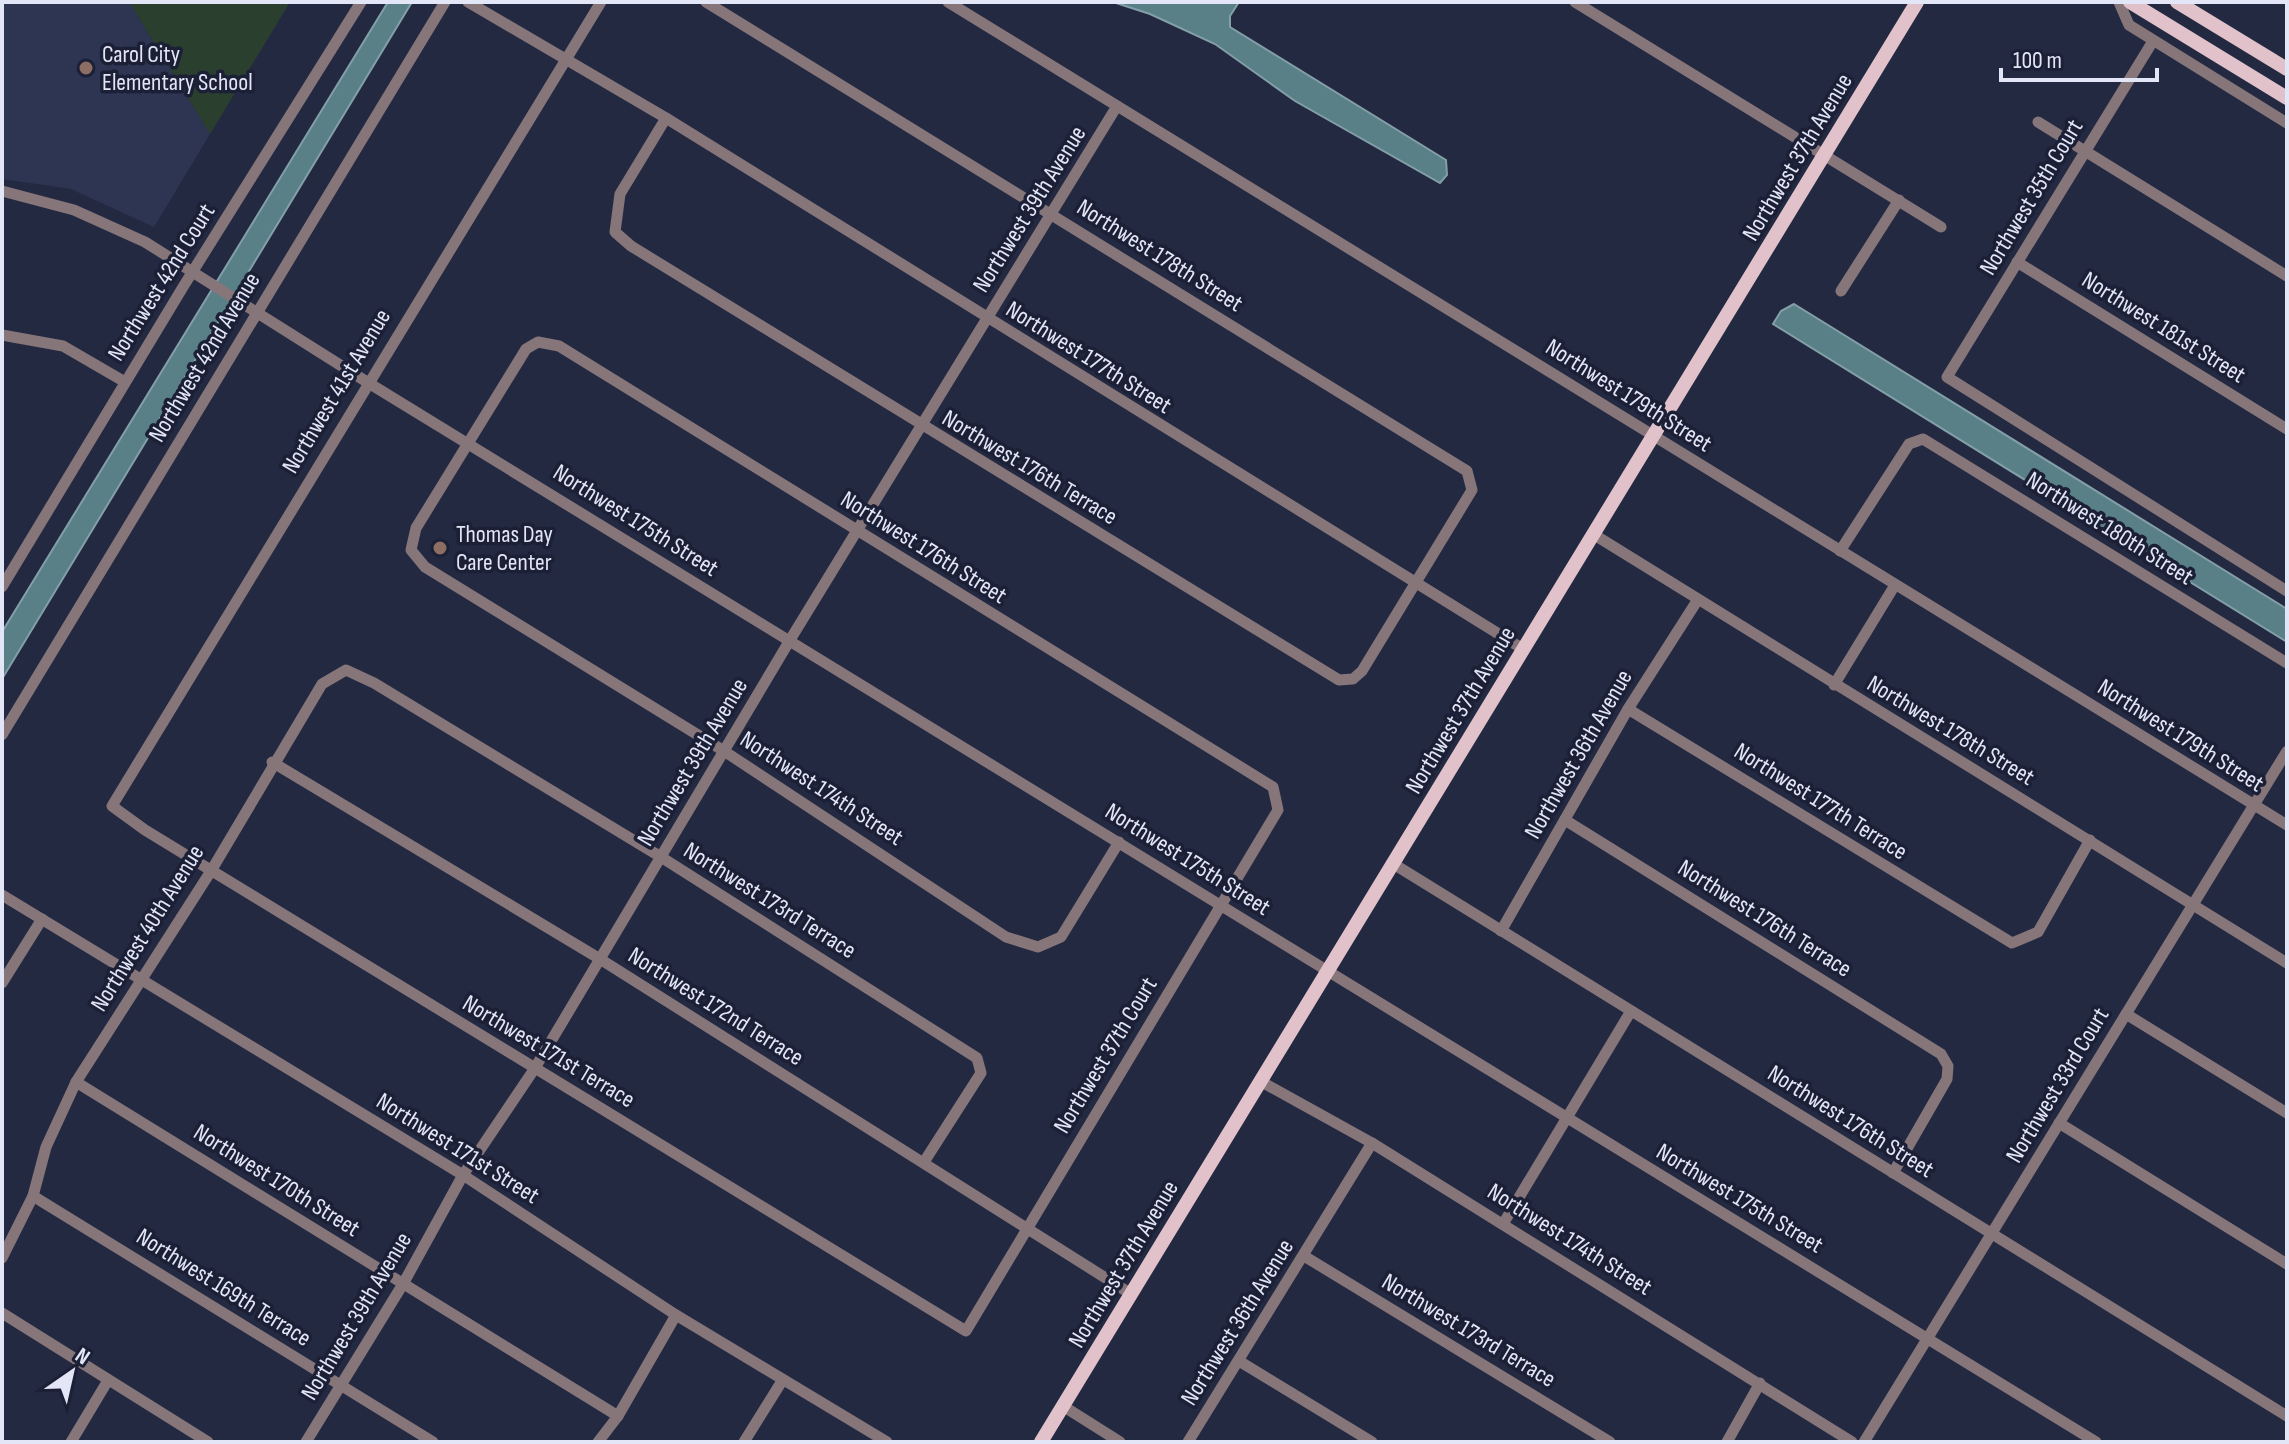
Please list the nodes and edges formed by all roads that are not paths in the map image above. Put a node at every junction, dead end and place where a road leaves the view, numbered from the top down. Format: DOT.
graph roads {
  1 [pos="361,2"];
  2 [pos="445,2"];
  3 [pos="468,2"];
  4 [pos="601,2"];
  5 [pos="706,2"];
  6 [pos="948,2"];
  7 [pos="1575,2"];
  8 [pos="1917,2"];
  9 [pos="2119,2"];
  10 [pos="2130,2"];
  11 [pos="2177,2"];
  12 [pos="2153,41"];
  13 [pos="564,58"];
  14 [pos="2287,69"];
  15 [pos="2287,98"];
  16 [pos="1117,106"];
  17 [pos="666,118"];
  18 [pos="2038,122"];
  19 [pos="2287,123"];
  20 [pos="2085,151"];
  21 [pos="1825,154"];
  22 [pos="2,191"];
  23 [pos="1899,200"];
  24 [pos="1052,214"];
  25 [pos="1941,227"];
  26 [pos="2017,262"];
  27 [pos="192,271"];
  28 [pos="2287,276"];
  29 [pos="1841,291"];
  30 [pos="257,313"];
  31 [pos="987,320"];
  32 [pos="2,335"];
  33 [pos="1947,377"];
  34 [pos="125,382"];
  35 [pos="367,382"];
  36 [pos="923,428"];
  37 [pos="2287,429"];
  38 [pos="1653,436"];
  39 [pos="468,442"];
  40 [pos="858,533"];
  41 [pos="1593,534"];
  42 [pos="1840,551"];
  43 [pos="1416,583"];
  44 [pos="1895,585"];
  45 [pos="2,587"];
  46 [pos="2287,591"];
  47 [pos="1697,601"];
  48 [pos="790,640"];
  49 [pos="1523,649"];
  50 [pos="2287,663"];
  51 [pos="374,683"];
  52 [pos="1834,685"];
  53 [pos="1628,709"];
  54 [pos="2,735"];
  55 [pos="724,751"];
  56 [pos="2287,751"];
  57 [pos="272,762"];
  58 [pos="1278,800"];
  59 [pos="2253,805"];
  60 [pos="112,806"];
  61 [pos="1565,820"];
  62 [pos="2287,825"];
  63 [pos="2090,840"];
  64 [pos="1119,842"];
  65 [pos="661,857"];
  66 [pos="1392,863"];
  67 [pos="211,871"];
  68 [pos="2,895"];
  69 [pos="1221,905"];
  70 [pos="2193,905"];
  71 [pos="42,919"];
  72 [pos="1501,931"];
  73 [pos="600,959"];
  74 [pos="2287,963"];
  75 [pos="1327,970"];
  76 [pos="139,981"];
  77 [pos="2,983"];
  78 [pos="1631,1011"];
  79 [pos="2126,1014"];
  80 [pos="535,1068"];
  81 [pos="1260,1081"];
  82 [pos="76,1082"];
  83 [pos="2287,1113"];
  84 [pos="1565,1117"];
  85 [pos="2059,1123"];
  86 [pos="1372,1143"];
  87 [pos="924,1162"];
  88 [pos="1893,1173"];
  89 [pos="463,1175"];
  90 [pos="33,1196"];
  91 [pos="1503,1224"];
  92 [pos="1026,1228"];
  93 [pos="1993,1235"];
  94 [pos="1304,1256"];
  95 [pos="2,1258"];
  96 [pos="2287,1264"];
  97 [pos="403,1284"];
  98 [pos="1131,1294"];
  99 [pos="2,1313"];
  100 [pos="676,1315"];
  101 [pos="966,1331"];
  102 [pos="1928,1339"];
  103 [pos="1239,1361"];
  104 [pos="782,1381"];
  105 [pos="107,1382"];
  106 [pos="1760,1383"];
  107 [pos="341,1385"];
  108 [pos="1063,1406"];
  109 [pos="618,1416"];
  110 [pos="2287,1416"];
  111 [pos="71,1442"];
  112 [pos="208,1442"];
  113 [pos="306,1442"];
  114 [pos="433,1442"];
  115 [pos="598,1442"];
  116 [pos="744,1442"];
  117 [pos="887,1442"];
  118 [pos="1041,1442"];
  119 [pos="1120,1442"];
  120 [pos="1188,1442"];
  121 [pos="1372,1442"];
  122 [pos="1610,1442"];
  123 [pos="1727,1442"];
  124 [pos="1852,1442"];
  125 [pos="1864,1442"];
  126 [pos="2096,1442"];
  1 -- 27 [label="street, Northwest 42nd Court"];
  2 -- 30 [label="street, Northwest 42nd Avenue"];
  3 -- 13 [label="street, Northwest 177th Street"];
  4 -- 13 [label="street, Northwest 41st Avenue"];
  5 -- 24 [label="street, Northwest 178th Street"];
  6 -- 16 [label="street, Northwest 179th Street"];
  7 -- 21 [label="street"];
  8 -- 21 [label="main road, Northwest 37th Avenue"];
  9 -- 12 [label="street"];
  10 -- 15 [label="main road"];
  11 -- 14 [label="main road"];
  12 -- 19 [label="street"];
  12 -- 20 [label="street, Northwest 35th Court"];
  13 -- 17 [label="street, Northwest 177th Street"];
  13 -- 35 [label="street, Northwest 41st Avenue"];
  16 -- 24 [label="street, Northwest 39th Avenue"];
  16 -- 38 [label="street, Northwest 179th Street"];
  17 -- 31 [label="street, Northwest 177th Street"];
  17 -- 36 [label="street, Northwest 176th Terrace"];
  18 -- 20 [label="street"];
  20 -- 26 [label="street, Northwest 35th Court"];
  20 -- 28 [label="street"];
  21 -- 23 [label="street"];
  21 -- 38 [label="main road, Northwest 37th Avenue"];
  22 -- 27 [label="street, Northwest 175th Street"];
  23 -- 25 [label="street"];
  23 -- 29 [label="street"];
  24 -- 31 [label="street, Northwest 39th Avenue"];
  24 -- 43 [label="street, Northwest 178th Street"];
  26 -- 33 [label="street, Northwest 35th Court"];
  26 -- 37 [label="street, Northwest 181st Street"];
  27 -- 30 [label="street, Northwest 175th Street"];
  27 -- 34 [label="street, Northwest 42nd Court"];
  30 -- 35 [label="street, Northwest 175th Street"];
  30 -- 54 [label="street, Northwest 42nd Avenue"];
  31 -- 36 [label="street, Northwest 39th Avenue"];
  31 -- 43 [label="street, Northwest 177th Street"];
  32 -- 34 [label="street"];
  33 -- 46 [label="street, Northwest 180th Street"];
  34 -- 45 [label="street, Northwest 42nd Court"];
  35 -- 39 [label="street, Northwest 175th Street"];
  35 -- 60 [label="street, Northwest 41st Avenue"];
  36 -- 40 [label="street, Northwest 39th Avenue"];
  36 -- 43 [label="street, Northwest 176th Terrace"];
  38 -- 41 [label="main road, Northwest 37th Avenue"];
  38 -- 42 [label="street, Northwest 179th Street"];
  39 -- 40 [label="street, Northwest 176th Street"];
  39 -- 48 [label="street, Northwest 175th Street"];
  39 -- 55 [label="street, Northwest 174th Street"];
  40 -- 48 [label="street, Northwest 39th Avenue"];
  40 -- 58 [label="street, Northwest 176th Street"];
  41 -- 47 [label="street, Northwest 178th Street"];
  41 -- 49 [label="main road, Northwest 37th Avenue"];
  42 -- 44 [label="street, Northwest 179th Street"];
  42 -- 50 [label="street, Northwest 180th Street"];
  43 -- 49 [label="street, Northwest 177th Street"];
  44 -- 52 [label="street"];
  44 -- 59 [label="street, Northwest 179th Street"];
  47 -- 52 [label="street, Northwest 178th Street"];
  47 -- 53 [label="street, Northwest 36th Avenue"];
  48 -- 55 [label="street, Northwest 39th Avenue"];
  48 -- 64 [label="street, Northwest 175th Street"];
  49 -- 66 [label="main road, Northwest 37th Avenue"];
  51 -- 57 [label="street, Northwest 40th Avenue"];
  51 -- 65 [label="street, Northwest 173rd Terrace"];
  52 -- 63 [label="street, Northwest 178th Street"];
  53 -- 61 [label="street, Northwest 36th Avenue"];
  53 -- 63 [label="street, Northwest 177th Terrace"];
  55 -- 64 [label="street, Northwest 174th Street"];
  55 -- 65 [label="street, Northwest 39th Avenue"];
  56 -- 59 [label="street, Northwest 33rd Court"];
  57 -- 67 [label="street, Northwest 40th Avenue"];
  57 -- 73 [label="street, Northwest 172nd Terrace"];
  58 -- 69 [label="street, Northwest 37th Court"];
  59 -- 62 [label="street, Northwest 179th Street"];
  59 -- 70 [label="street, Northwest 33rd Court"];
  60 -- 67 [label="street, Northwest 171st Terrace"];
  61 -- 72 [label="street, Northwest 36th Avenue"];
  61 -- 88 [label="street, Northwest 176th Terrace"];
  63 -- 70 [label="street, Northwest 178th Street"];
  64 -- 69 [label="street, Northwest 175th Street"];
  65 -- 73 [label="street, Northwest 39th Avenue"];
  65 -- 87 [label="street, Northwest 173rd Terrace"];
  66 -- 72 [label="street, Northwest 176th Street"];
  66 -- 75 [label="main road, Northwest 37th Avenue"];
  67 -- 76 [label="street, Northwest 40th Avenue"];
  67 -- 80 [label="street, Northwest 171st Terrace"];
  68 -- 71 [label="street, Northwest 171st Street"];
  69 -- 75 [label="street, Northwest 175th Street"];
  69 -- 92 [label="street, Northwest 37th Court"];
  70 -- 74 [label="street, Northwest 178th Street"];
  70 -- 79 [label="street, Northwest 33rd Court"];
  71 -- 76 [label="street, Northwest 171st Street"];
  71 -- 77 [label="street"];
  72 -- 78 [label="street, Northwest 176th Street"];
  73 -- 80 [label="street, Northwest 39th Avenue"];
  73 -- 87 [label="street, Northwest 172nd Terrace"];
  75 -- 81 [label="main road, Northwest 37th Avenue"];
  75 -- 84 [label="street, Northwest 175th Street"];
  76 -- 82 [label="street, Northwest 40th Avenue"];
  76 -- 89 [label="street, Northwest 171st Street"];
  78 -- 84 [label="street"];
  78 -- 88 [label="street, Northwest 176th Street"];
  79 -- 83 [label="street"];
  79 -- 85 [label="street, Northwest 33rd Court"];
  80 -- 89 [label="street, Northwest 39th Avenue"];
  80 -- 101 [label="street, Northwest 171st Terrace"];
  81 -- 86 [label="street, Northwest 174th Street"];
  81 -- 98 [label="main road, Northwest 37th Avenue"];
  82 -- 90 [label="street, Northwest 40th Avenue"];
  82 -- 97 [label="street, Northwest 170th Street"];
  84 -- 91 [label="street"];
  84 -- 102 [label="street, Northwest 175th Street"];
  85 -- 93 [label="street, Northwest 33rd Court"];
  85 -- 96 [label="street"];
  86 -- 91 [label="street, Northwest 174th Street"];
  86 -- 94 [label="street, Northwest 36th Avenue"];
  87 -- 92 [label="street, Northwest 172nd Terrace"];
  88 -- 93 [label="street, Northwest 176th Street"];
  89 -- 97 [label="street, Northwest 39th Avenue"];
  89 -- 100 [label="street, Northwest 171st Street"];
  90 -- 95 [label="street, Northwest 40th Avenue"];
  90 -- 107 [label="street, Northwest 169th Terrace"];
  91 -- 106 [label="street, Northwest 174th Street"];
  92 -- 98 [label="street, Northwest 172nd Terrace"];
  92 -- 101 [label="street, Northwest 37th Court"];
  93 -- 102 [label="street, Northwest 33rd Court"];
  93 -- 110 [label="street, Northwest 176th Street"];
  94 -- 103 [label="street, Northwest 36th Avenue"];
  94 -- 122 [label="street, Northwest 173rd Terrace"];
  97 -- 107 [label="street, Northwest 39th Avenue"];
  97 -- 109 [label="street, Northwest 170th Street"];
  98 -- 108 [label="main road, Northwest 37th Avenue"];
  99 -- 105 [label="street"];
  100 -- 104 [label="street, Northwest 171st Street"];
  100 -- 109 [label="street"];
  102 -- 125 [label="street, Northwest 33rd Court"];
  102 -- 126 [label="street, Northwest 175th Street"];
  103 -- 120 [label="street, Northwest 36th Avenue"];
  103 -- 121 [label="street"];
  104 -- 116 [label="street"];
  104 -- 117 [label="street, Northwest 171st Street"];
  105 -- 111 [label="street"];
  105 -- 112 [label="street"];
  106 -- 123 [label="street"];
  106 -- 124 [label="street, Northwest 174th Street"];
  107 -- 113 [label="street, Northwest 39th Avenue"];
  107 -- 114 [label="street, Northwest 169th Terrace"];
  108 -- 118 [label="main road, Northwest 37th Avenue"];
  108 -- 119 [label="street"];
  109 -- 115 [label="street"];
}
